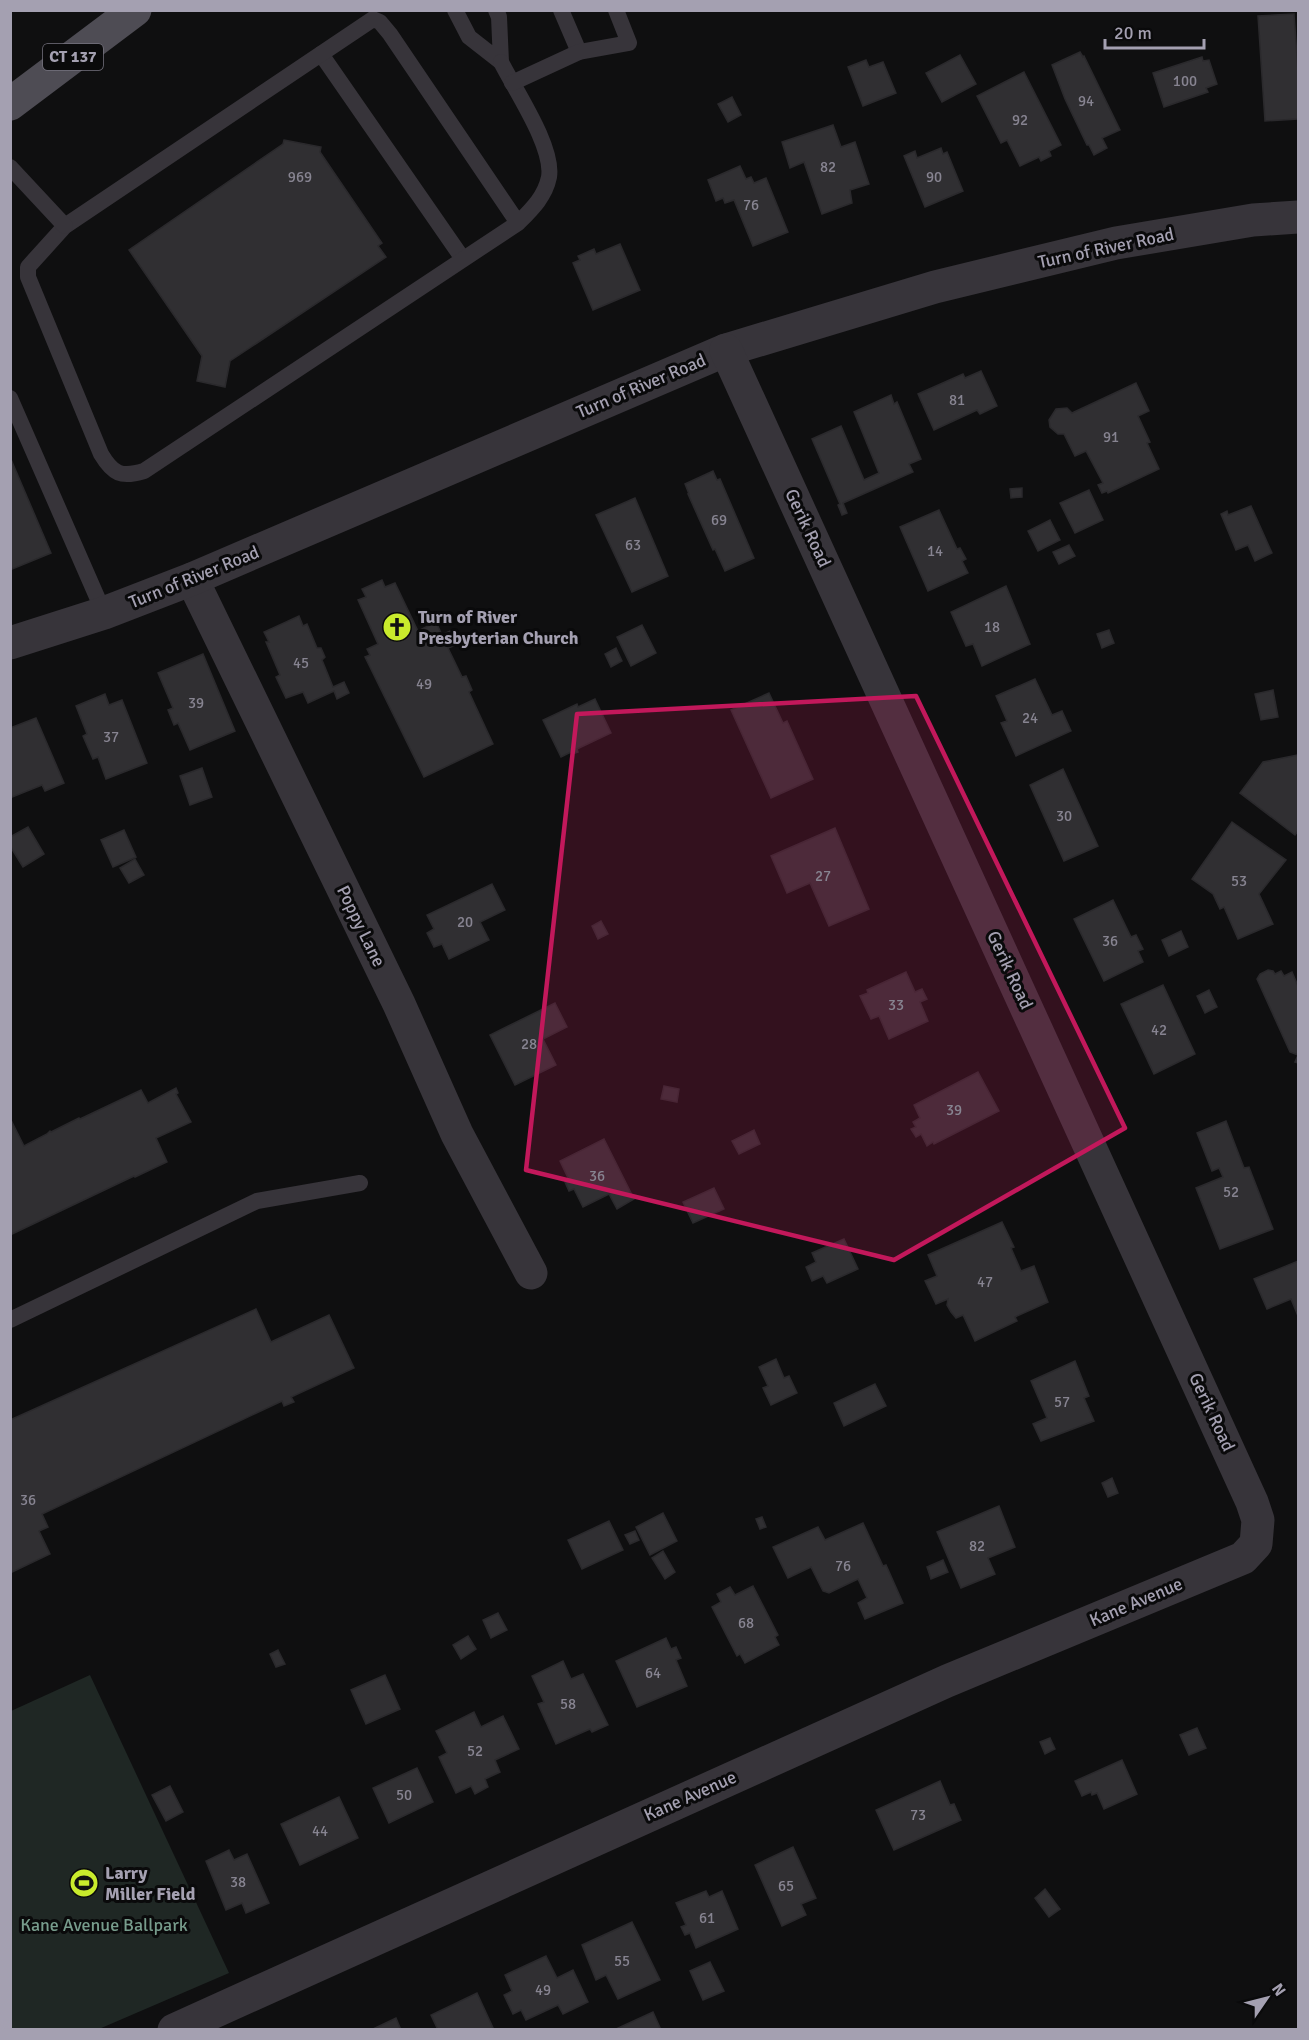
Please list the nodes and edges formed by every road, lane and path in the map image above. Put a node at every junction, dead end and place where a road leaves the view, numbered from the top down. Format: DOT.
graph roads {
  1 [pos="135,10"];
  2 [pos="455,10"];
  3 [pos="496,10"];
  4 [pos="561,10"];
  5 [pos="616,10"];
  6 [pos="579,52"];
  7 [pos="321,54"];
  8 [pos="501,62"];
  9 [pos="512,83"];
  10 [pos="10,104"];
  11 [pos="10,167"];
  12 [pos="1299,217"];
  13 [pos="518,223"];
  14 [pos="65,226"];
  15 [pos="463,259"];
  16 [pos="726,350"];
  17 [pos="10,398"];
  18 [pos="192,579"];
  19 [pos="104,613"];
  20 [pos="10,643"];
  21 [pos="360,1183"];
  22 [pos="531,1273"];
  23 [pos="10,1320"];
  24 [pos="1210,1571"];
  25 [pos="174,2030"];
  1 -- 10 [label="main road, CT 137"];
  2 -- 8 [label="lane"];
  3 -- 8 [label="lane"];
  4 -- 6 [label="lane"];
  5 -- 6 [label="lane"];
  6 -- 9 [label="lane"];
  7 -- 13 [label="lane"];
  7 -- 14 [label="lane"];
  7 -- 15 [label="lane"];
  8 -- 9 [label="lane"];
  9 -- 13 [label="lane"];
  11 -- 14 [label="lane"];
  12 -- 16 [label="street, Turn of River Road"];
  13 -- 15 [label="lane"];
  14 -- 15 [label="lane"];
  16 -- 18 [label="street, Turn of River Road"];
  16 -- 24 [label="street, Gerik Road"];
  17 -- 19 [label="lane"];
  18 -- 19 [label="street, Turn of River Road"];
  18 -- 22 [label="street, Poppy Lane"];
  19 -- 20 [label="street, Turn of River Road"];
  21 -- 23 [label="lane"];
  24 -- 25 [label="street, Kane Avenue"];
}
